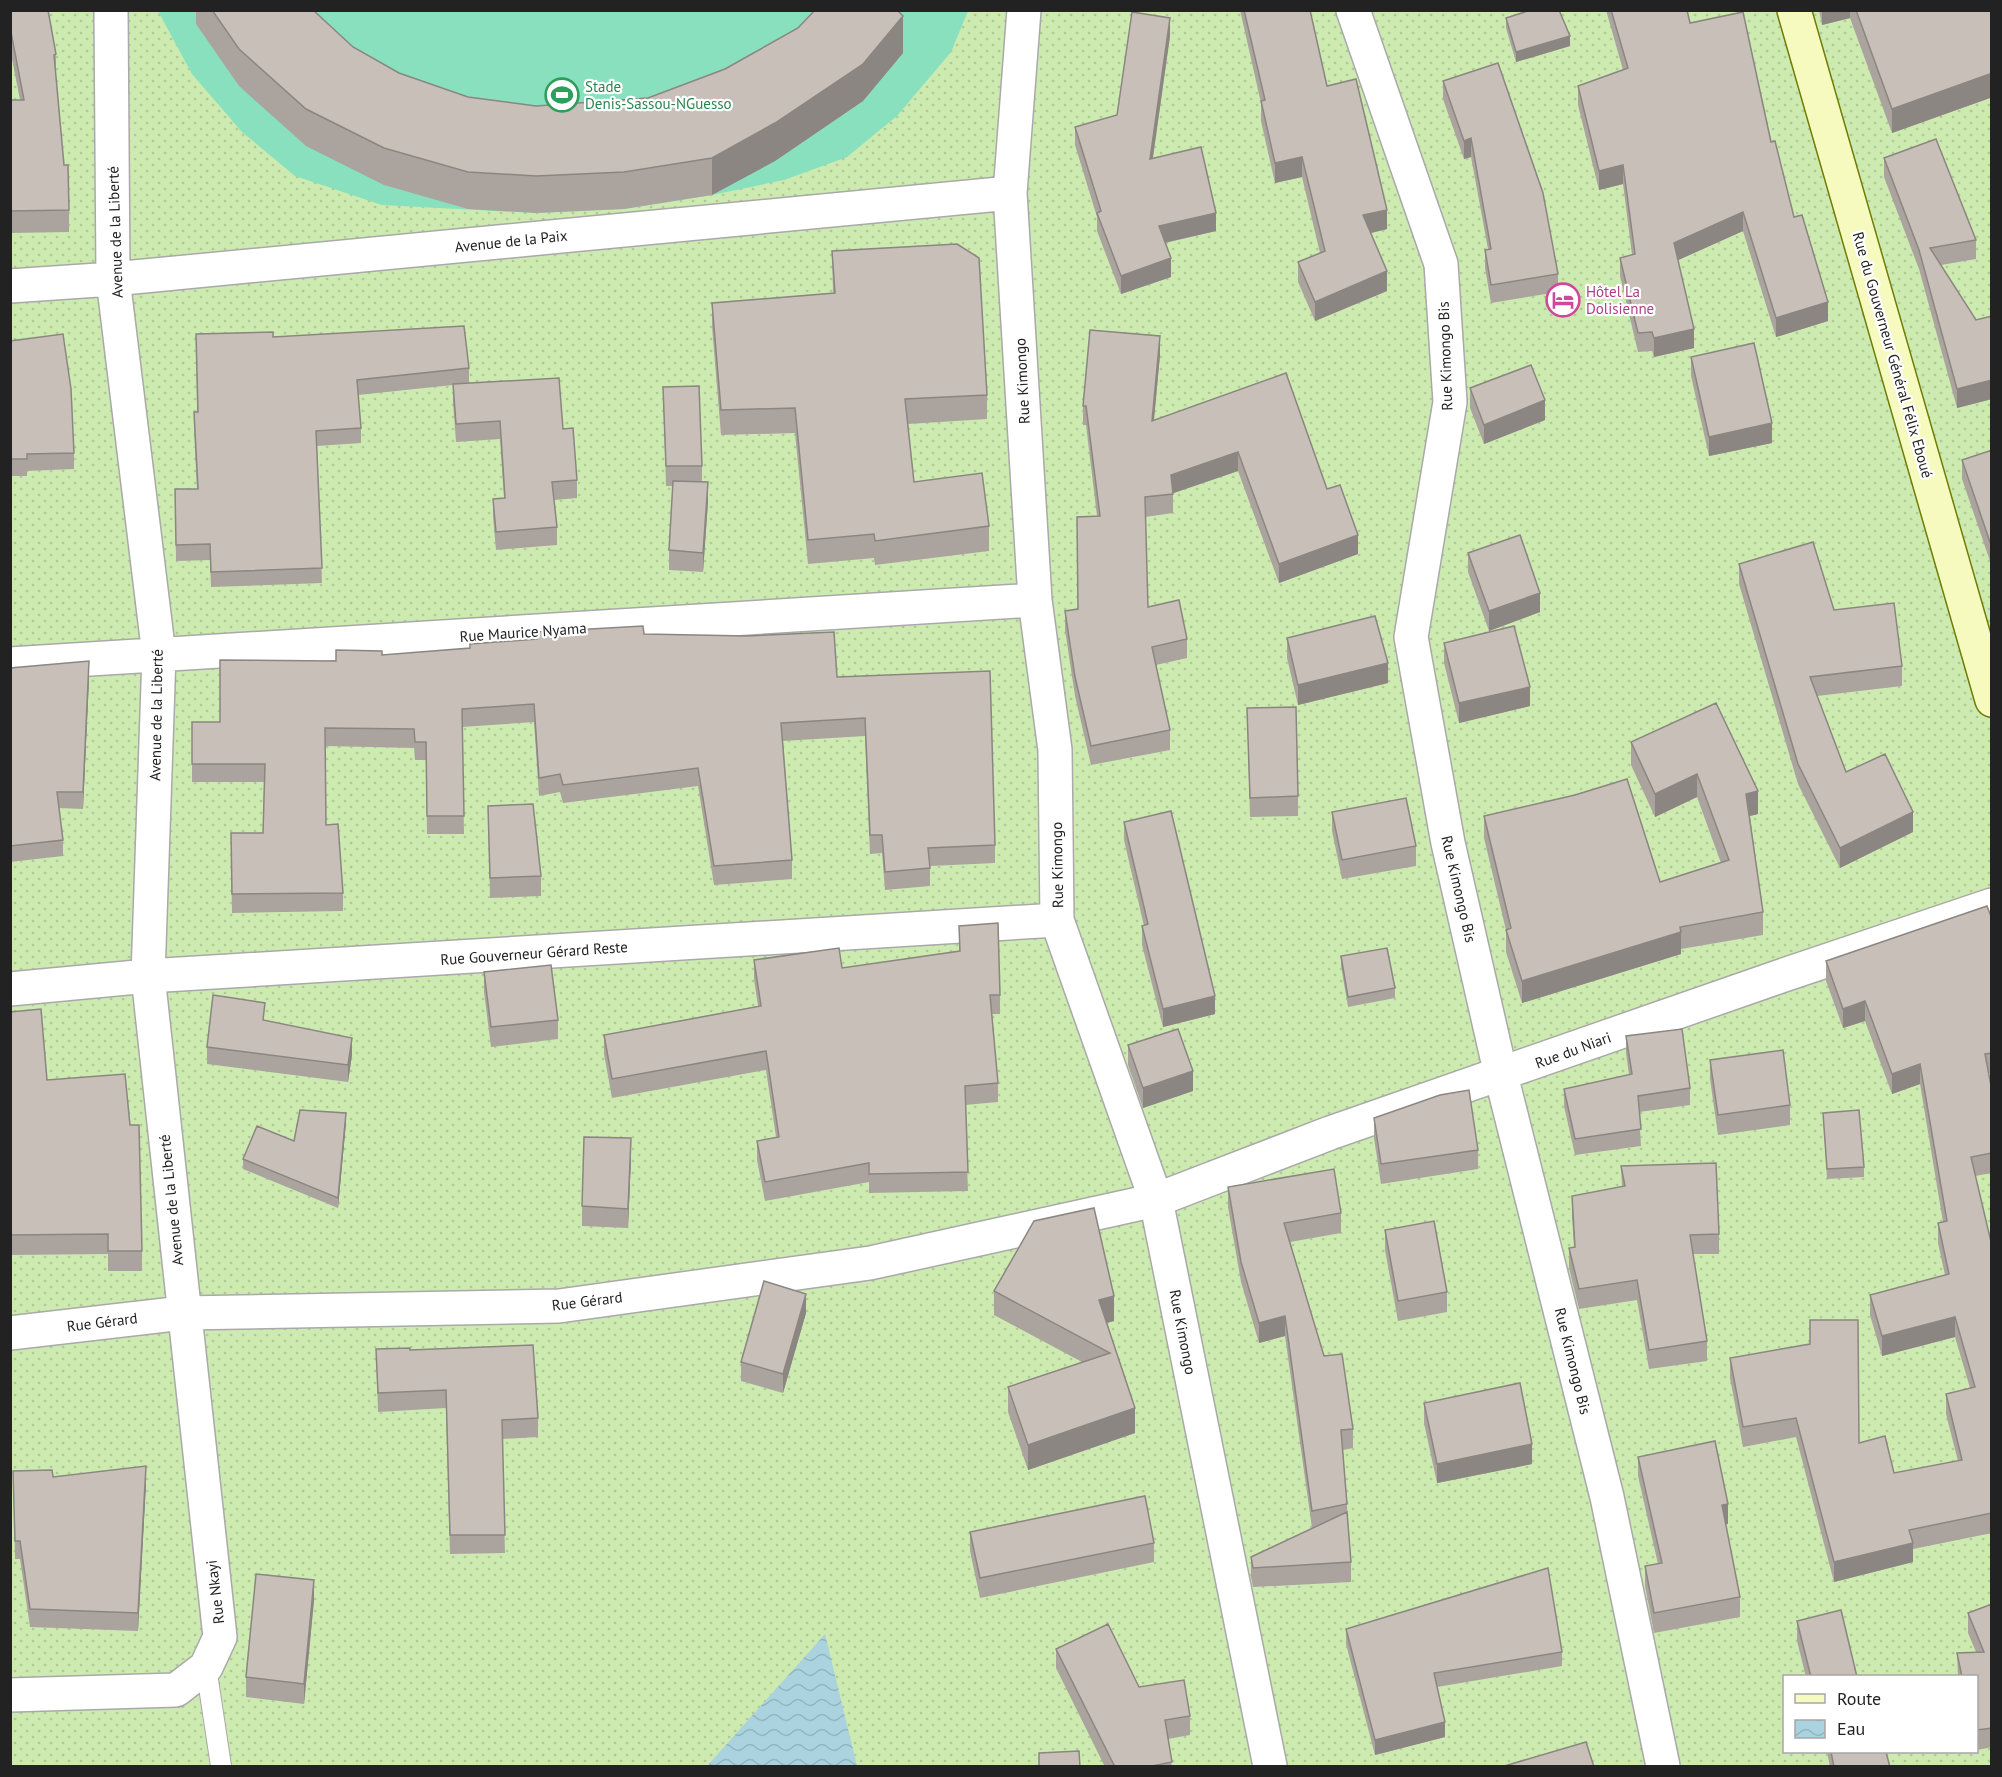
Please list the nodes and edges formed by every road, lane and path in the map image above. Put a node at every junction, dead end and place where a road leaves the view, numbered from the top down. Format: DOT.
graph roads {
  1 [pos="111,10"];
  2 [pos="1024,10"];
  3 [pos="1353,10"];
  4 [pos="1794,10"];
  5 [pos="1010,193"];
  6 [pos="113,279"];
  7 [pos="10,286"];
  8 [pos="1035,600"];
  9 [pos="159,655"];
  10 [pos="10,664"];
  11 [pos="1992,700"];
  12 [pos="1992,906"];
  13 [pos="1057,920"];
  14 [pos="148,976"];
  15 [pos="10,989"];
  16 [pos="1501,1075"];
  17 [pos="1156,1200"];
  18 [pos="183,1313"];
  19 [pos="10,1333"];
  20 [pos="206,1666"];
  21 [pos="10,1695"];
  22 [pos="221,1767"];
  23 [pos="1270,1767"];
  24 [pos="1663,1767"];
  1 -- 6 [label="street, Avenue de la Liberté"];
  2 -- 5 [label="street, Rue Kimongo"];
  3 -- 16 [label="street, Rue Kimongo Bis"];
  4 -- 11 [label="main road, Rue du Gouverneur Général Félix Eboué"];
  5 -- 6 [label="street, Avenue de la Paix"];
  5 -- 8 [label="street, Rue Kimongo"];
  6 -- 7 [label="street, Avenue de la Paix"];
  6 -- 9 [label="street, Avenue de la Liberté"];
  8 -- 9 [label="street, Rue Maurice Nyama"];
  8 -- 13 [label="street, Rue Kimongo"];
  9 -- 10 [label="street, Rue Maurice Nyama"];
  9 -- 14 [label="street, Avenue de la Liberté"];
  12 -- 16 [label="street, Rue du Niari"];
  13 -- 14 [label="street, Rue Gouverneur Gérard Reste"];
  13 -- 17 [label="street, Rue Kimongo"];
  14 -- 15 [label="street, Rue Gouverneur Gérard Reste"];
  14 -- 18 [label="street, Avenue de la Liberté"];
  16 -- 17 [label="street, Rue du Niari"];
  16 -- 24 [label="street, Rue Kimongo Bis"];
  17 -- 18 [label="street, Rue Gérard"];
  17 -- 23 [label="street, Rue Kimongo"];
  18 -- 19 [label="street, Rue Gérard"];
  18 -- 20 [label="street, Rue Nkayi"];
  20 -- 21 [label="street, Rue Nkayi"];
  20 -- 22 [label="lane"];
}
